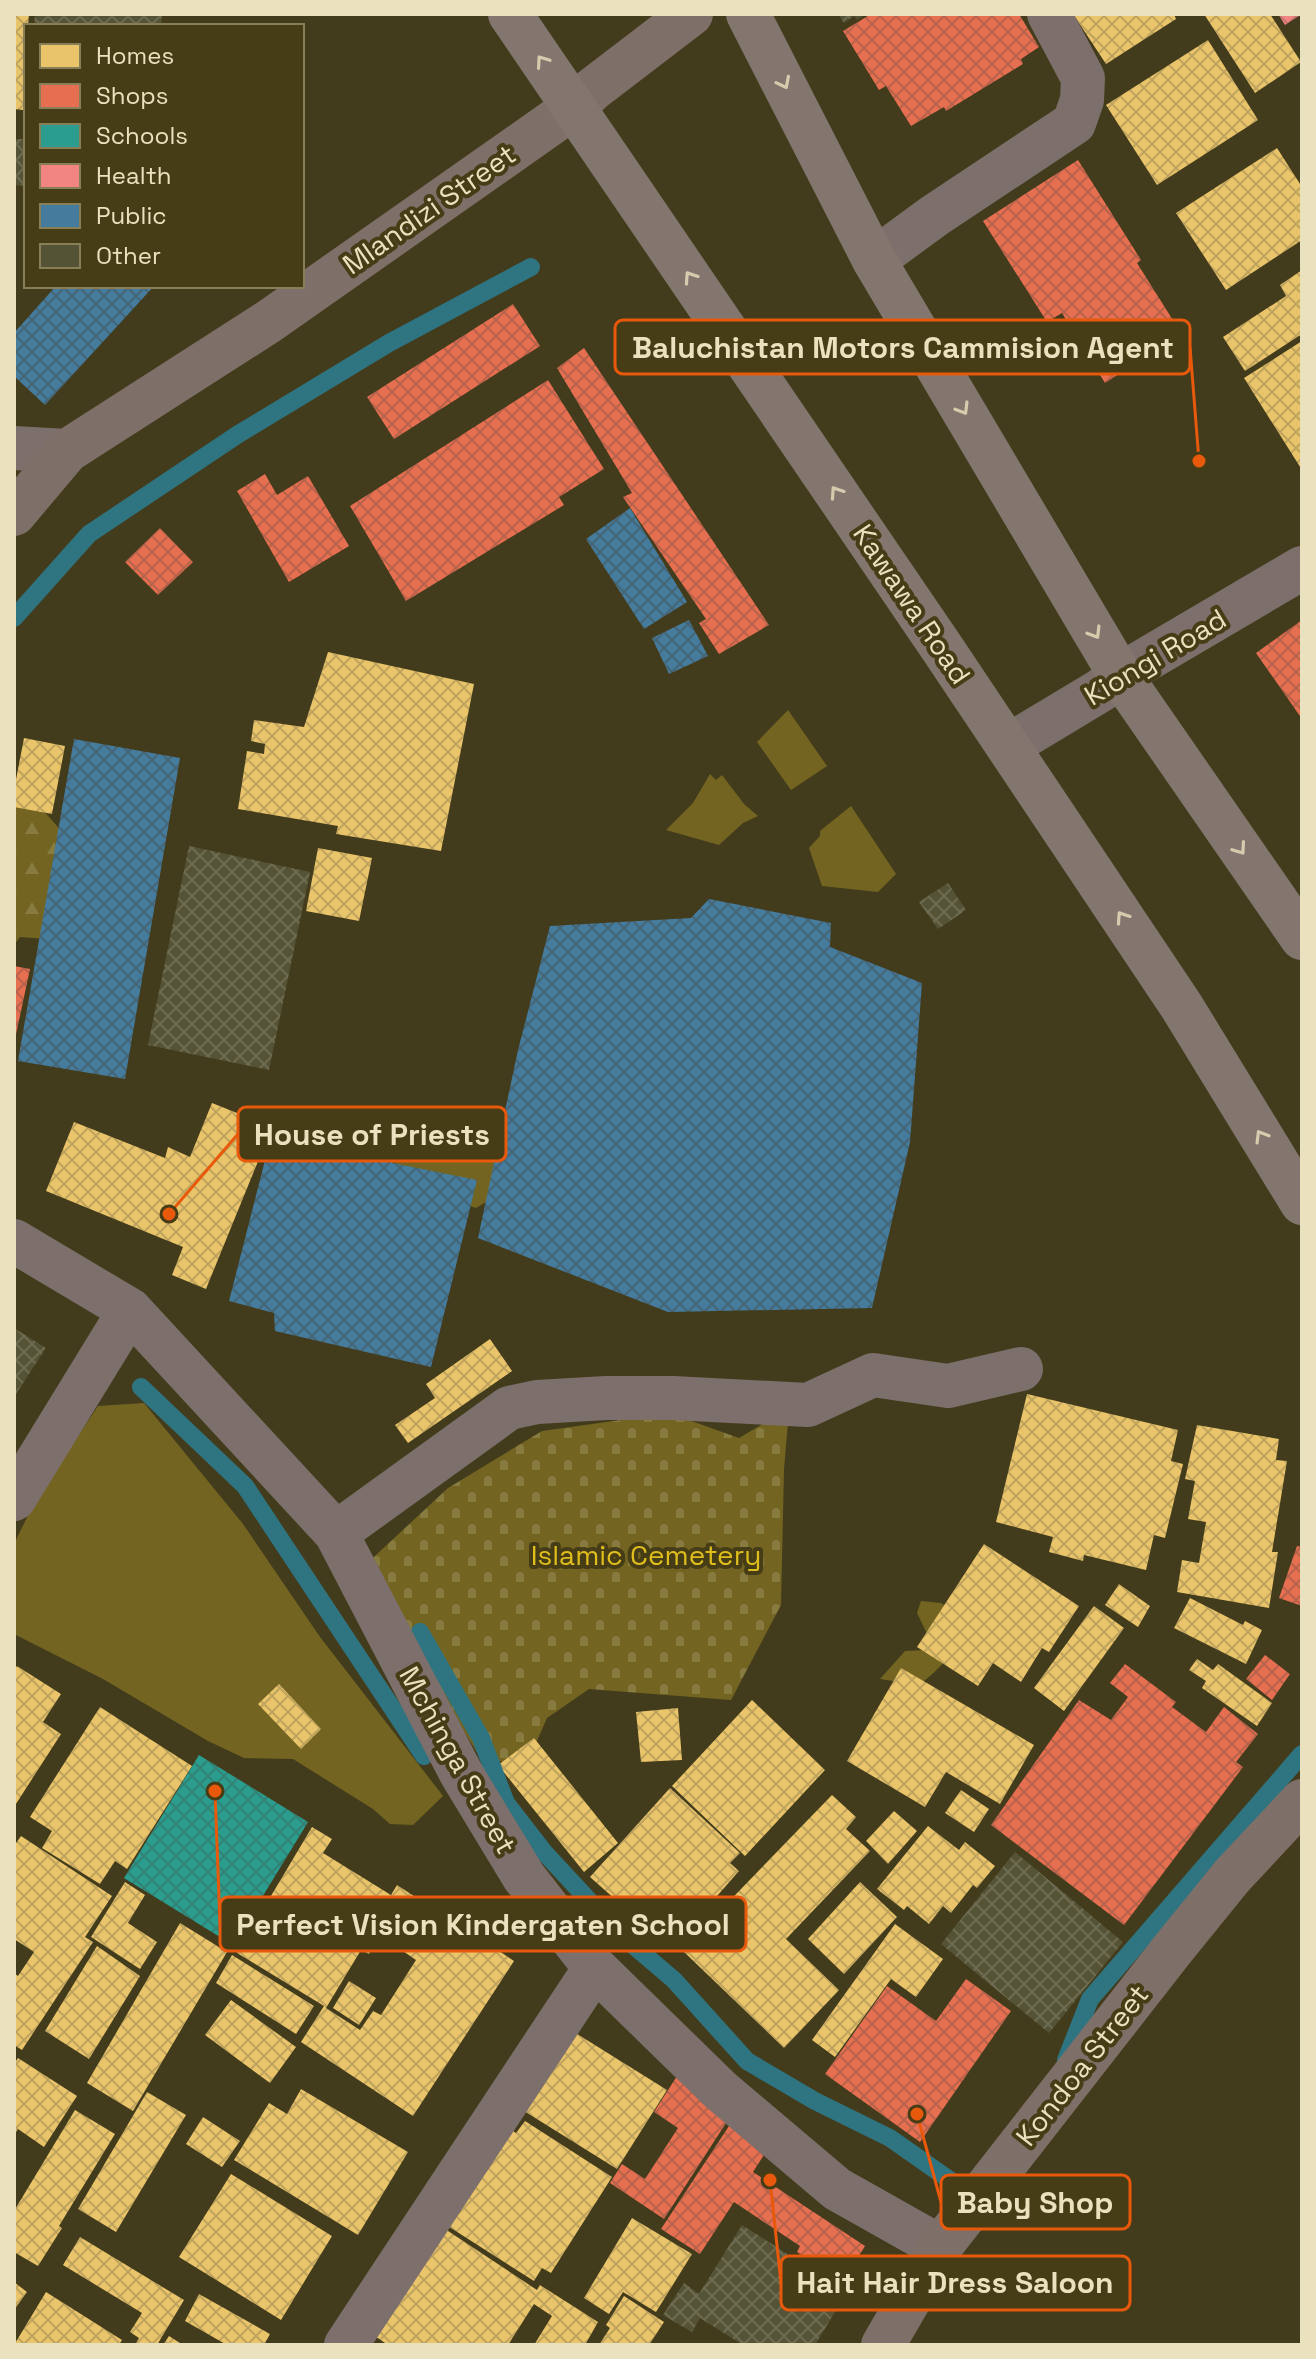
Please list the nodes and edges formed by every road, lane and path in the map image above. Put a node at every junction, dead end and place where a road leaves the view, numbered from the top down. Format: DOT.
graph roads {
  1 [pos="510,14"];
  2 [pos="691,14"];
  3 [pos="748,14"];
  4 [pos="1049,14"];
  5 [pos="574,107"];
  6 [pos="874,260"];
  7 [pos="14,448"];
  8 [pos="67,451"];
  9 [pos="14,514"];
  10 [pos="1302,568"];
  11 [pos="1120,675"];
  12 [pos="1008,746"];
  13 [pos="1302,938"];
  14 [pos="1302,1203"];
  15 [pos="14,1241"];
  16 [pos="130,1310"];
  17 [pos="1021,1369"];
  18 [pos="14,1499"];
  19 [pos="336,1533"];
  20 [pos="1302,1801"];
  21 [pos="595,1968"];
  22 [pos="940,2247"];
  23 [pos="346,2345"];
  24 [pos="883,2345"];
  5 -- 1 [label="main road, Kawawa Road, one-way"];
  2 -- 5 [label="street, Mlandizi Street"];
  3 -- 6 [label="main road, one-way"];
  4 -- 6 [label="street"];
  5 -- 8 [label="street, Mlandizi Street"];
  12 -- 5 [label="main road, Kawawa Road, one-way"];
  6 -- 11 [label="main road, one-way"];
  7 -- 8 [label="street"];
  8 -- 9 [label="street, Mlandizi Street"];
  10 -- 11 [label="street, Kiongi Road"];
  11 -- 12 [label="street, Kiongi Road"];
  11 -- 13 [label="main road, one-way"];
  14 -- 12 [label="main road, Kawawa Road, one-way"];
  15 -- 16 [label="street, Mchinga Street"];
  16 -- 18 [label="street"];
  16 -- 19 [label="street, Mchinga Street"];
  17 -- 19 [label="street"];
  19 -- 21 [label="street, Mchinga Street"];
  20 -- 22 [label="street, Kondoa Street"];
  21 -- 22 [label="street, Mchinga Street"];
  21 -- 23 [label="street"];
  22 -- 24 [label="street, Kondoa Street"];
}
